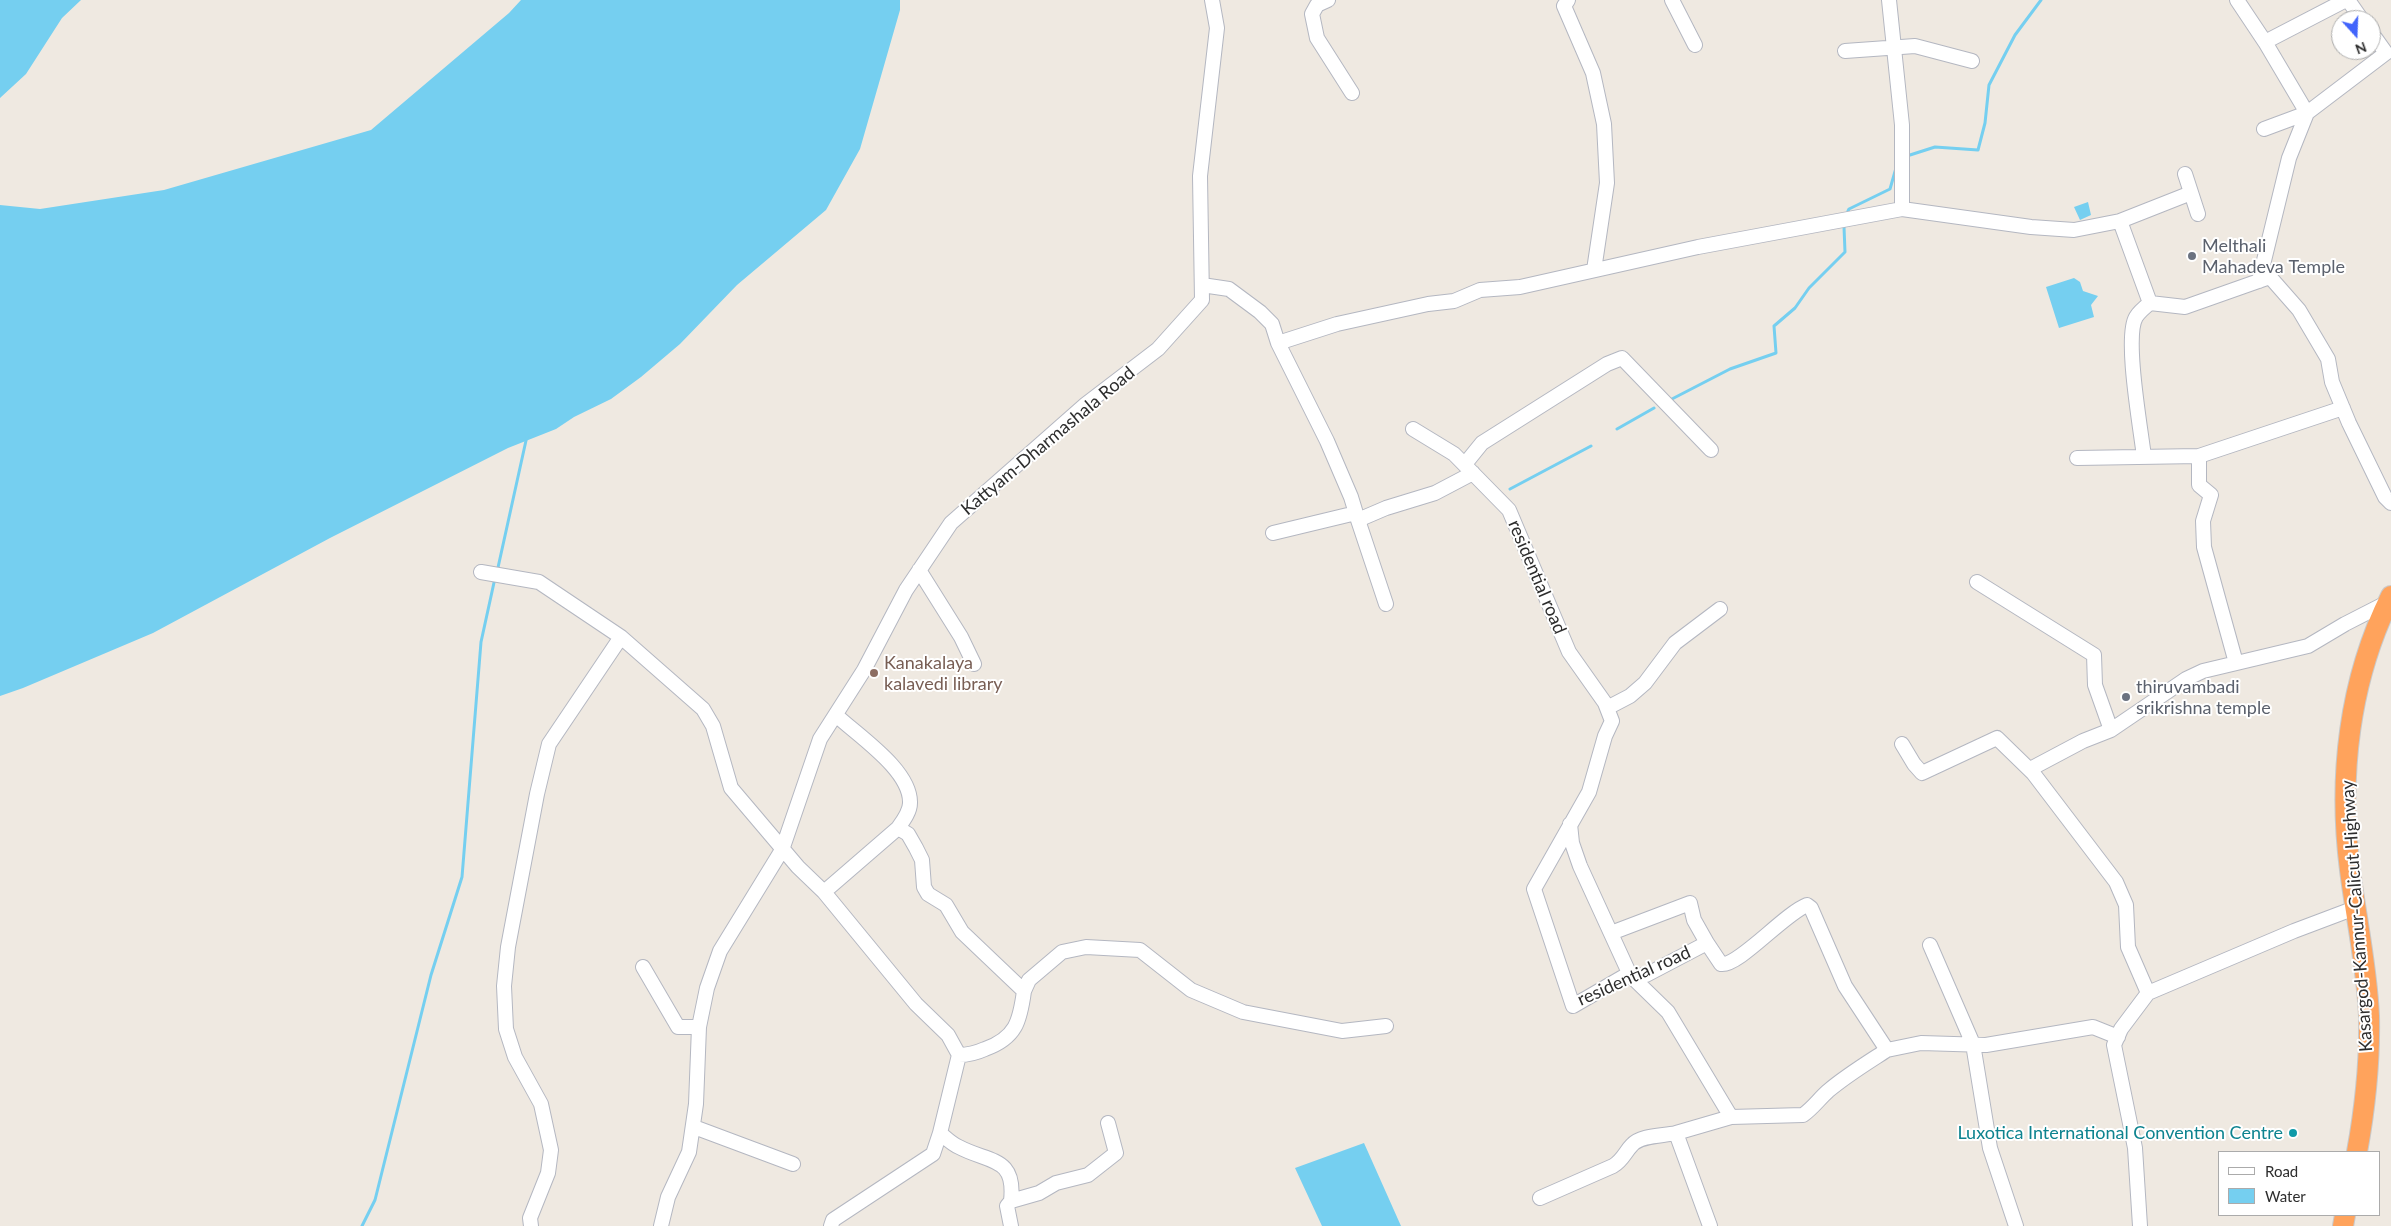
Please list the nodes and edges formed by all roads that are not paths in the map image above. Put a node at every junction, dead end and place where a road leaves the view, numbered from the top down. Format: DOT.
graph roads {
  1 [pos="1212,0"];
  2 [pos="1328,0"];
  3 [pos="1568,0"];
  4 [pos="1672,0"];
  5 [pos="1890,0"];
  6 [pos="2237,0"];
  7 [pos="2347,0"];
  8 [pos="2266,42"];
  9 [pos="2381,44"];
  10 [pos="1695,46"];
  11 [pos="1893,47"];
  12 [pos="1845,50"];
  13 [pos="2389,54"];
  14 [pos="1972,61"];
  15 [pos="1352,93"];
  16 [pos="2307,113"];
  17 [pos="2264,129"];
  18 [pos="2185,174"];
  19 [pos="2191,193"];
  20 [pos="1902,209"];
  21 [pos="2198,214"];
  22 [pos="2120,221"];
  23 [pos="1594,270"];
  24 [pos="2259,281"];
  25 [pos="1202,285"];
  26 [pos="2150,303"];
  27 [pos="1278,343"];
  28 [pos="2343,408"];
  29 [pos="1413,428"];
  30 [pos="1711,450"];
  31 [pos="2199,456"];
  32 [pos="2144,457"];
  33 [pos="2077,458"];
  34 [pos="1469,469"];
  35 [pos="2391,503"];
  36 [pos="1357,516"];
  37 [pos="1274,533"];
  38 [pos="920,570"];
  39 [pos="491,574"];
  40 [pos="1977,582"];
  41 [pos="2390,599"];
  42 [pos="1386,604"];
  43 [pos="1720,609"];
  44 [pos="621,637"];
  45 [pos="974,664"];
  46 [pos="2236,664"];
  47 [pos="1607,708"];
  48 [pos="836,715"];
  49 [pos="2112,730"];
  50 [pos="1902,744"];
  51 [pos="2033,773"];
  52 [pos="1570,824"];
  53 [pos="898,828"];
  54 [pos="782,850"];
  55 [pos="824,892"];
  56 [pos="2355,908"];
  57 [pos="1611,933"];
  58 [pos="1707,943"];
  59 [pos="1930,945"];
  60 [pos="643,967"];
  61 [pos="1630,975"];
  62 [pos="1024,991"];
  63 [pos="2148,993"];
  64 [pos="1386,1026"];
  65 [pos="699,1027"];
  66 [pos="2118,1037"];
  67 [pos="1973,1044"];
  68 [pos="1887,1050"];
  69 [pos="959,1055"];
  70 [pos="1731,1117"];
  71 [pos="1108,1123"];
  72 [pos="694,1127"];
  73 [pos="940,1133"];
  74 [pos="1676,1133"];
  75 [pos="2357,1151"];
  76 [pos="793,1164"];
  77 [pos="1540,1198"];
  78 [pos="1011,1202"];
  79 [pos="531,1226"];
  80 [pos="661,1226"];
  81 [pos="831,1226"];
  82 [pos="1011,1226"];
  83 [pos="1710,1226"];
  84 [pos="2016,1226"];
  85 [pos="2140,1226"];
  1 -- 25 [label="street, Kattyam-Dharmashala Road"];
  2 -- 15 [label="street"];
  3 -- 23 [label="street"];
  4 -- 10 [label="street"];
  5 -- 11 [label="street"];
  6 -- 8 [label="street"];
  7 -- 8 [label="street"];
  8 -- 16 [label="street"];
  9 -- 13 [label="street"];
  11 -- 12 [label="street"];
  11 -- 14 [label="street"];
  11 -- 20 [label="street"];
  13 -- 16 [label="street"];
  16 -- 17 [label="street"];
  16 -- 24 [label="street"];
  18 -- 19 [label="street"];
  19 -- 21 [label="street"];
  19 -- 22 [label="street"];
  20 -- 22 [label="street"];
  20 -- 23 [label="street"];
  22 -- 26 [label="street"];
  23 -- 27 [label="street"];
  24 -- 26 [label="street"];
  24 -- 28 [label="street"];
  25 -- 27 [label="street"];
  25 -- 38 [label="street, Kattyam-Dharmashala Road"];
  26 -- 32 [label="street"];
  27 -- 36 [label="street"];
  28 -- 31 [label="street"];
  28 -- 35 [label="street"];
  29 -- 34 [label="street, residential road"];
  30 -- 34 [label="street"];
  31 -- 32 [label="street"];
  31 -- 46 [label="street"];
  32 -- 33 [label="street"];
  34 -- 36 [label="street"];
  34 -- 47 [label="street, residential road"];
  36 -- 37 [label="street"];
  36 -- 42 [label="street"];
  38 -- 45 [label="street"];
  38 -- 48 [label="street, Kattyam-Dharmashala Road"];
  39 -- 44 [label="street"];
  40 -- 49 [label="street"];
  41 -- 46 [label="street"];
  41 -- 56 [label="highway, Kasargod-Kannur-Calicut Highway"];
  43 -- 47 [label="street"];
  44 -- 54 [label="street"];
  44 -- 79 [label="street"];
  46 -- 49 [label="street"];
  47 -- 52 [label="street, residential road"];
  48 -- 53 [label="street"];
  48 -- 54 [label="street, Kattyam-Dharmashala Road"];
  49 -- 51 [label="street"];
  50 -- 51 [label="street"];
  51 -- 63 [label="street"];
  52 -- 57 [label="street"];
  52 -- 61 [label="street, residential road"];
  53 -- 55 [label="street"];
  53 -- 62 [label="street"];
  54 -- 55 [label="street"];
  54 -- 65 [label="street, Kattyam-Dharmashala Road"];
  55 -- 69 [label="street"];
  56 -- 63 [label="street"];
  56 -- 75 [label="highway, Kasargod-Kannur-Calicut Highway"];
  57 -- 58 [label="street"];
  57 -- 61 [label="street"];
  58 -- 61 [label="street, residential road"];
  58 -- 68 [label="street, residential road"];
  59 -- 67 [label="street"];
  60 -- 65 [label="street"];
  61 -- 70 [label="street"];
  62 -- 64 [label="street"];
  62 -- 69 [label="street"];
  63 -- 66 [label="street"];
  65 -- 72 [label="street, Kattyam-Dharmashala Road"];
  66 -- 67 [label="street"];
  66 -- 85 [label="street"];
  67 -- 68 [label="street"];
  67 -- 84 [label="street"];
  68 -- 70 [label="street"];
  69 -- 73 [label="street"];
  70 -- 74 [label="street"];
  71 -- 78 [label="street"];
  72 -- 76 [label="street"];
  72 -- 80 [label="street, Kattyam-Dharmashala Road"];
  73 -- 78 [label="street"];
  73 -- 81 [label="street"];
  74 -- 77 [label="street"];
  74 -- 83 [label="street"];
  78 -- 82 [label="street"];
}
